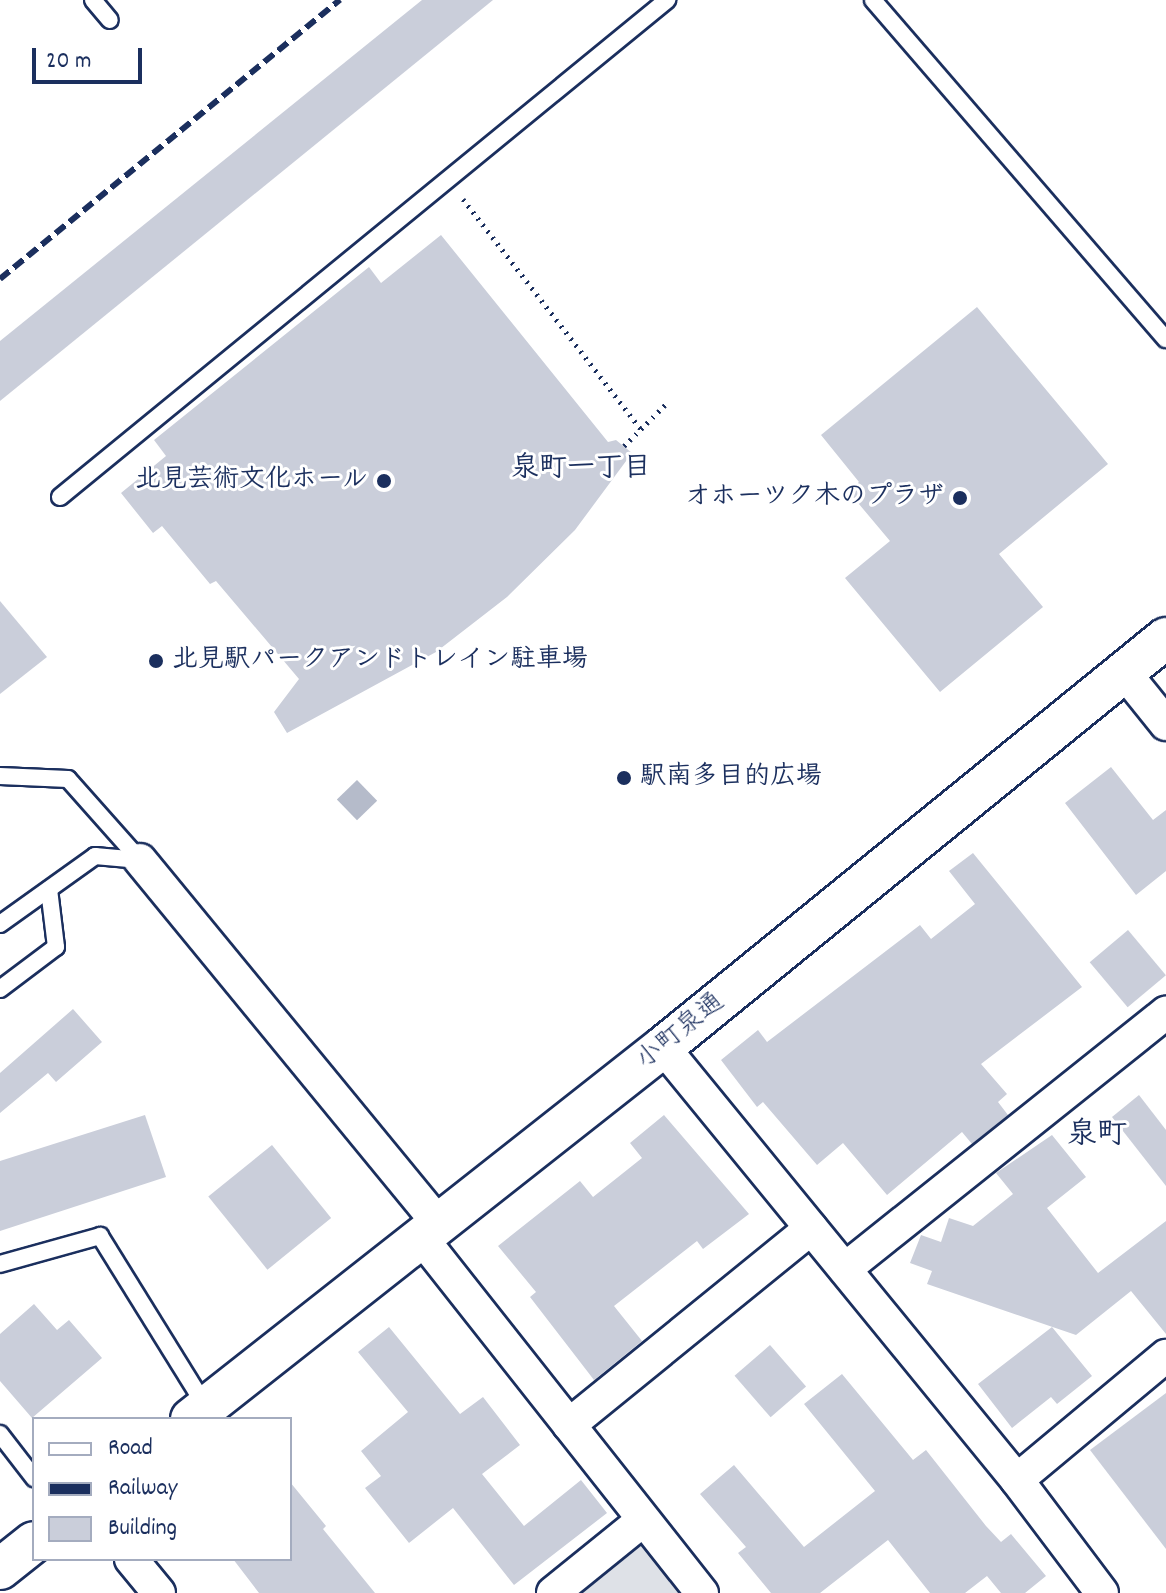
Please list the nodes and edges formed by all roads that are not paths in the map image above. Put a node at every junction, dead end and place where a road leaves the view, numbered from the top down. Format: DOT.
graph roads {
  1 [pos="93,0"];
  2 [pos="667,0"];
  3 [pos="873,0"];
  4 [pos="110,20"];
  5 [pos="1166,339"];
  6 [pos="60,497"];
  7 [pos="1166,638"];
  8 [pos="1124,672"];
  9 [pos="1166,724"];
  10 [pos="0,776"];
  11 [pos="140,860"];
  12 [pos="49,889"];
  13 [pos="0,924"];
  14 [pos="0,989"];
  15 [pos="1166,1013"];
  16 [pos="663,1047"];
  17 [pos="811,1228"];
  18 [pos="429,1229"];
  19 [pos="0,1264"];
  20 [pos="845,1269"];
  21 [pos="1166,1356"];
  22 [pos="198,1413"];
  23 [pos="569,1425"];
  24 [pos="0,1434"];
  25 [pos="32,1475"];
  26 [pos="1017,1480"];
  27 [pos="643,1520"];
  28 [pos="32,1544"];
  29 [pos="133,1561"];
  30 [pos="0,1569"];
  31 [pos="1093,1590"];
  32 [pos="159,1593"];
  33 [pos="553,1593"];
  34 [pos="702,1593"];
  1 -- 4 [label="lane"];
  2 -- 6 [label="lane"];
  3 -- 5 [label="lane"];
  7 -- 8 [label="street, 小町泉通"];
  8 -- 9 [label="street"];
  8 -- 16 [label="street, 小町泉通"];
  10 -- 11 [label="lane"];
  11 -- 12 [label="lane"];
  11 -- 18 [label="street"];
  12 -- 13 [label="lane"];
  12 -- 14 [label="lane"];
  15 -- 20 [label="street"];
  16 -- 17 [label="street"];
  16 -- 18 [label="street, 小町泉通"];
  17 -- 20 [label="street"];
  17 -- 23 [label="street"];
  18 -- 22 [label="street, 小町泉通"];
  18 -- 23 [label="street"];
  19 -- 22 [label="lane"];
  20 -- 26 [label="street"];
  21 -- 26 [label="street"];
  23 -- 27 [label="street"];
  24 -- 25 [label="lane"];
  26 -- 31 [label="street"];
  27 -- 33 [label="street"];
  27 -- 34 [label="street"];
  28 -- 30 [label="street"];
  29 -- 32 [label="street"];
}
